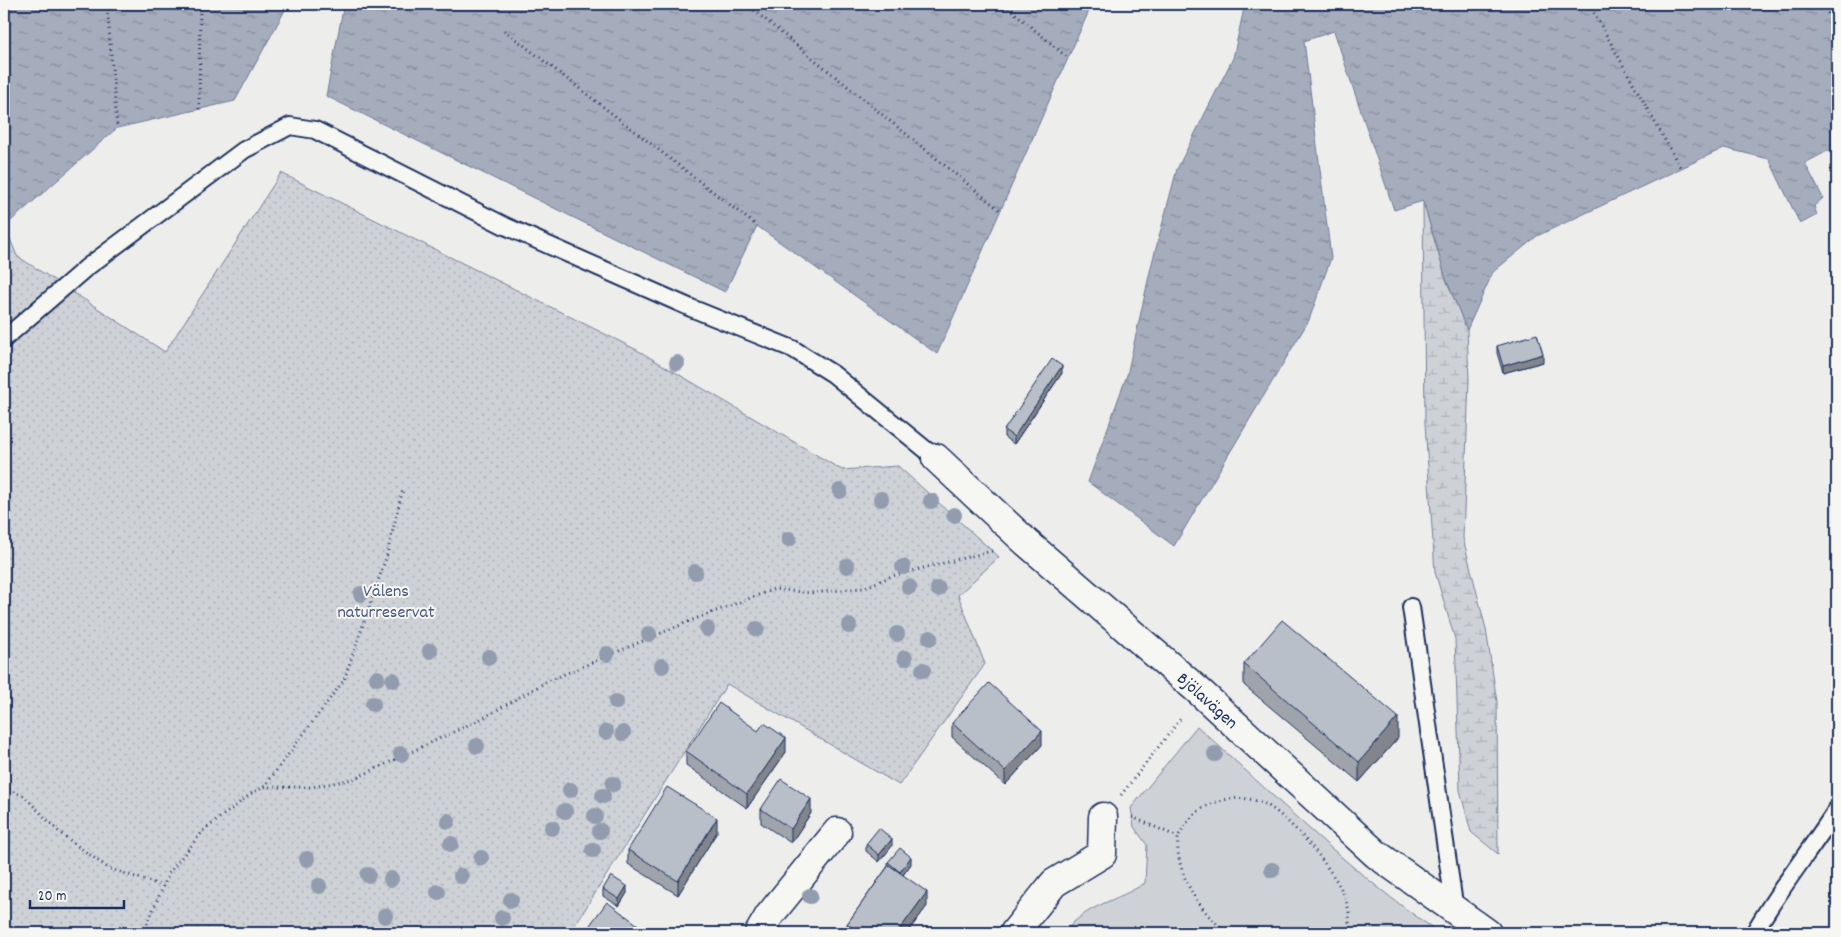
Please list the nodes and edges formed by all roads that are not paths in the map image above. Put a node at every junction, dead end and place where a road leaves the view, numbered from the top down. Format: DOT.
graph roads {
  1 [pos="4,339"];
  2 [pos="936,458"];
  3 [pos="1411,607"];
  4 [pos="1837,809"];
  5 [pos="1107,812"];
  6 [pos="837,832"];
  7 [pos="1455,911"];
  8 [pos="759,933"];
  9 [pos="1014,933"];
  10 [pos="1487,933"];
  11 [pos="1754,933"];
  1 -- 2 [label="lane"];
  2 -- 7 [label="street, Bjölavägen"];
  3 -- 7 [label="lane"];
  4 -- 11 [label="lane"];
  5 -- 9 [label="street"];
  6 -- 8 [label="street"];
  7 -- 10 [label="street, Bjölavägen"];
}
